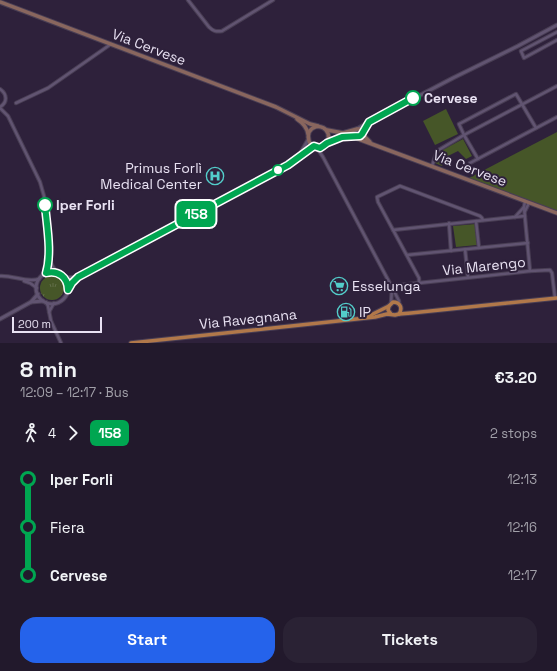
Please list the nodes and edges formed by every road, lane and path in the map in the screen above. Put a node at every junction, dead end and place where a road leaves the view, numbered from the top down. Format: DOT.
graph roads {
  1 [pos="188,0"];
  2 [pos="273,0"];
  3 [pos="0,2"];
  4 [pos="557,25"];
  5 [pos="557,32"];
  6 [pos="557,40"];
  7 [pos="111,44"];
  8 [pos="518,46"];
  9 [pos="521,51"];
  10 [pos="557,86"];
  11 [pos="0,89"];
  12 [pos="16,103"];
  13 [pos="522,104"];
  14 [pos="4,105"];
  15 [pos="0,108"];
  16 [pos="290,114"];
  17 [pos="8,116"];
  18 [pos="557,117"];
  19 [pos="369,122"];
  20 [pos="318,126"];
  21 [pos="536,128"];
  22 [pos="357,129"];
  23 [pos="327,130"];
  24 [pos="363,132"];
  25 [pos="308,134"];
  26 [pos="464,135"];
  27 [pos="354,137"];
  28 [pos="308,140"];
  29 [pos="327,143"];
  30 [pos="375,144"];
  31 [pos="323,146"];
  32 [pos="315,147"];
  33 [pos="323,157"];
  34 [pos="297,159"];
  35 [pos="478,159"];
  36 [pos="470,163"];
  37 [pos="432,166"];
  38 [pos="524,201"];
  39 [pos="529,203"];
  40 [pos="524,207"];
  41 [pos="524,211"];
  42 [pos="557,213"];
  43 [pos="525,216"];
  44 [pos="514,217"];
  45 [pos="483,220"];
  46 [pos="476,221"];
  47 [pos="449,223"];
  48 [pos="393,230"];
  49 [pos="528,243"];
  50 [pos="479,248"];
  51 [pos="49,249"];
  52 [pos="465,249"];
  53 [pos="452,251"];
  54 [pos="407,255"];
  55 [pos="530,271"];
  56 [pos="46,273"];
  57 [pos="57,273"];
  58 [pos="0,276"];
  59 [pos="78,277"];
  60 [pos="16,278"];
  61 [pos="64,278"];
  62 [pos="468,278"];
  63 [pos="39,279"];
  64 [pos="419,282"];
  65 [pos="392,287"];
  66 [pos="36,288"];
  67 [pos="68,290"];
  68 [pos="38,294"];
  69 [pos="556,298"];
  70 [pos="44,301"];
  71 [pos="31,302"];
  72 [pos="54,303"];
  73 [pos="390,305"];
  74 [pos="400,306"];
  75 [pos="49,312"];
  76 [pos="391,314"];
  77 [pos="399,314"];
  78 [pos="411,314"];
  79 [pos="368,317"];
  80 [pos="0,319"];
  81 [pos="60,342"];
  82 [pos="130,343"];
  1 -- 2 [label="street"];
  3 -- 7 [label="main road, Via Cervese"];
  4 -- 8 [label="street"];
  5 -- 9 [label="street"];
  6 -- 9 [label="street"];
  7 -- 12 [label="street"];
  7 -- 16 [label="main road, Via Cervese"];
  8 -- 9 [label="street"];
  8 -- 19 [label="street"];
  10 -- 13 [label="street"];
  11 -- 14 [label="street"];
  13 -- 21 [label="street"];
  13 -- 26 [label="street"];
  13 -- 26 [label="street"];
  14 -- 15 [label="street"];
  14 -- 17 [label="street"];
  15 -- 17 [label="street"];
  16 -- 20 [label="main road, Via Cervese"];
  16 -- 25 [label="main road, Via Cervese"];
  17 -- 51 [label="street"];
  18 -- 21 [label="street"];
  19 -- 22 [label="street"];
  19 -- 24 [label="street"];
  20 -- 23 [label="main road, Via Cervese"];
  20 -- 25 [label="main road"];
  21 -- 35 [label="street"];
  22 -- 23 [label="main road, Via Cervese"];
  22 -- 24 [label="main road, Via Cervese"];
  23 -- 29 [label="main road"];
  24 -- 27 [label="main road, Via Cervese"];
  24 -- 30 [label="main road, Via Cervese"];
  25 -- 28 [label="main road"];
  26 -- 35 [label="street"];
  26 -- 37 [label="street"];
  27 -- 29 [label="main road, Via Cervese"];
  27 -- 30 [label="main road, Via Cervese"];
  28 -- 32 [label="main road"];
  28 -- 34 [label="street"];
  29 -- 31 [label="main road, Via Cervese"];
  30 -- 37 [label="main road, Via Cervese"];
  31 -- 32 [label="main road, Via Cervese"];
  31 -- 33 [label="street"];
  32 -- 33 [label="street"];
  32 -- 34 [label="street"];
  33 -- 65 [label="street"];
  34 -- 59 [label="street"];
  35 -- 36 [label="street"];
  37 -- 38 [label="main road, Via Cervese"];
  38 -- 39 [label="main road, Via Cervese"];
  38 -- 40 [label="street"];
  39 -- 41 [label="street"];
  39 -- 42 [label="main road, Via Cervese"];
  40 -- 41 [label="street"];
  40 -- 44 [label="street"];
  41 -- 43 [label="street"];
  43 -- 44 [label="street"];
  43 -- 49 [label="street"];
  44 -- 45 [label="street"];
  45 -- 46 [label="street"];
  45 -- 48 [label="street"];
  46 -- 47 [label="street"];
  46 -- 50 [label="street"];
  47 -- 48 [label="street"];
  47 -- 53 [label="street"];
  48 -- 54 [label="street"];
  49 -- 50 [label="street"];
  49 -- 55 [label="street"];
  50 -- 52 [label="street"];
  51 -- 56 [label="street"];
  51 -- 57 [label="street"];
  52 -- 53 [label="street"];
  52 -- 62 [label="street"];
  53 -- 54 [label="street"];
  54 -- 64 [label="street"];
  55 -- 62 [label="street, Via Marengo"];
  55 -- 69 [label="street, Via Marengo"];
  56 -- 57 [label="street"];
  56 -- 63 [label="street"];
  57 -- 61 [label="street"];
  58 -- 60 [label="street"];
  59 -- 61 [label="street"];
  59 -- 67 [label="street"];
  60 -- 63 [label="street"];
  60 -- 66 [label="street"];
  61 -- 67 [label="street"];
  62 -- 64 [label="street, Via Marengo"];
  63 -- 66 [label="street"];
  64 -- 65 [label="street, Via Marengo"];
  65 -- 73 [label="street"];
  65 -- 74 [label="street"];
  66 -- 68 [label="street"];
  67 -- 72 [label="street"];
  68 -- 70 [label="street"];
  68 -- 71 [label="street"];
  69 -- 78 [label="main road"];
  70 -- 71 [label="street"];
  70 -- 72 [label="street"];
  70 -- 75 [label="street"];
  71 -- 80 [label="street"];
  72 -- 75 [label="street"];
  73 -- 74 [label="main road"];
  73 -- 76 [label="main road"];
  73 -- 79 [label="main road, Via Ravegnana"];
  74 -- 77 [label="main road"];
  74 -- 78 [label="main road"];
  75 -- 81 [label="street"];
  76 -- 77 [label="main road"];
  76 -- 79 [label="main road, Via Ravegnana"];
  77 -- 78 [label="main road"];
  79 -- 82 [label="main road, Via Ravegnana"];
}
